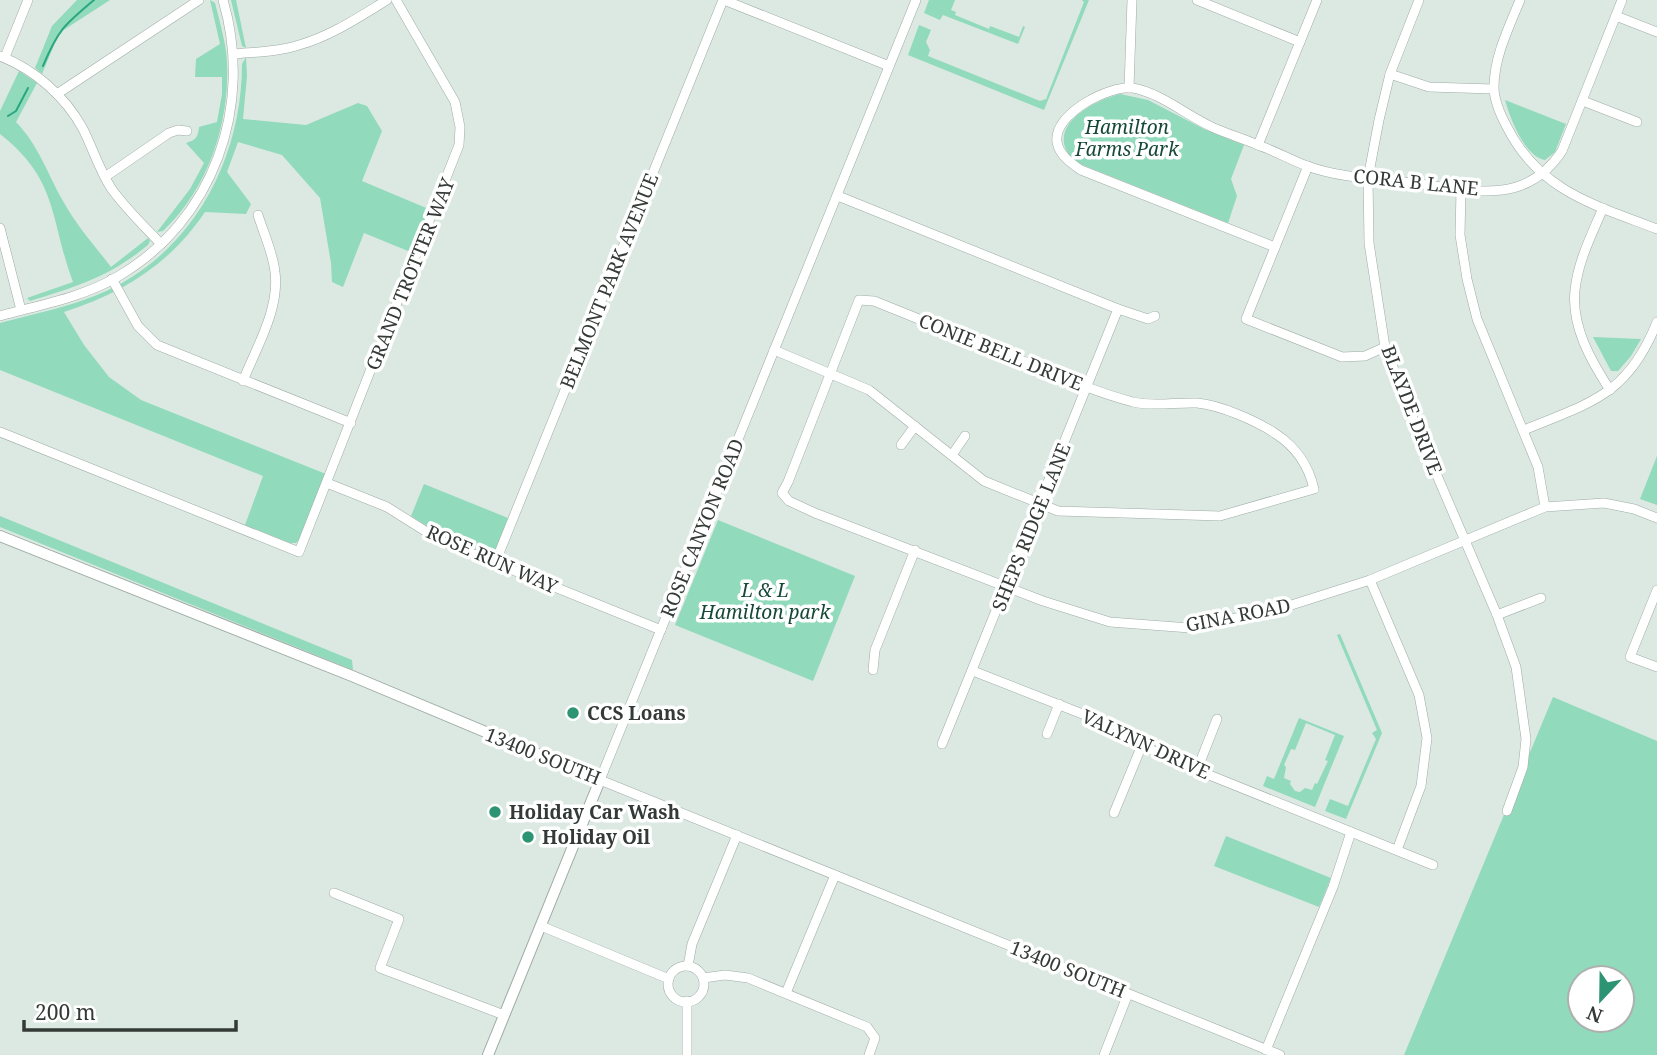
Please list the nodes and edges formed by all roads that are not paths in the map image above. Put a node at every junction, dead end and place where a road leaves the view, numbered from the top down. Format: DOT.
graph roads {
  1 [pos="28,0"];
  2 [pos="199,0"];
  3 [pos="223,0"];
  4 [pos="387,0"];
  5 [pos="396,0"];
  6 [pos="723,0"];
  7 [pos="916,0"];
  8 [pos="1132,0"];
  9 [pos="1197,0"];
  10 [pos="1317,0"];
  11 [pos="1419,0"];
  12 [pos="1520,0"];
  13 [pos="1622,0"];
  14 [pos="1215,3"];
  15 [pos="1616,16"];
  16 [pos="1657,32"];
  17 [pos="1300,42"];
  18 [pos="234,54"];
  19 [pos="2,56"];
  20 [pos="889,66"];
  21 [pos="1390,74"];
  22 [pos="1129,88"];
  23 [pos="1493,89"];
  24 [pos="57,94"];
  25 [pos="1583,101"];
  26 [pos="1637,122"];
  27 [pos="187,131"];
  28 [pos="1258,145"];
  29 [pos="1308,166"];
  30 [pos="1543,174"];
  31 [pos="105,177"];
  32 [pos="1368,178"];
  33 [pos="1461,189"];
  34 [pos="838,196"];
  35 [pos="1603,208"];
  36 [pos="258,215"];
  37 [pos="0,228"];
  38 [pos="1657,229"];
  39 [pos="161,244"];
  40 [pos="1275,247"];
  41 [pos="112,279"];
  42 [pos="1118,309"];
  43 [pos="20,310"];
  44 [pos="0,316"];
  45 [pos="1155,316"];
  46 [pos="1657,322"];
  47 [pos="1385,347"];
  48 [pos="774,350"];
  49 [pos="832,374"];
  50 [pos="243,381"];
  51 [pos="1087,387"];
  52 [pos="1610,390"];
  53 [pos="351,423"];
  54 [pos="915,426"];
  55 [pos="1524,430"];
  56 [pos="0,432"];
  57 [pos="965,436"];
  58 [pos="901,445"];
  59 [pos="952,455"];
  60 [pos="327,483"];
  61 [pos="782,494"];
  62 [pos="1040,504"];
  63 [pos="1545,507"];
  64 [pos="1657,518"];
  65 [pos="0,536"];
  66 [pos="1464,539"];
  67 [pos="915,550"];
  68 [pos="495,563"];
  69 [pos="1370,580"];
  70 [pos="1007,586"];
  71 [pos="1657,590"];
  72 [pos="1541,598"];
  73 [pos="1497,615"];
  74 [pos="661,630"];
  75 [pos="1657,667"];
  76 [pos="873,670"];
  77 [pos="973,671"];
  78 [pos="1059,704"];
  79 [pos="1217,719"];
  80 [pos="1047,734"];
  81 [pos="942,744"];
  82 [pos="1142,745"];
  83 [pos="1197,770"];
  84 [pos="600,780"];
  85 [pos="1507,811"];
  86 [pos="1114,813"];
  87 [pos="1351,832"];
  88 [pos="737,835"];
  89 [pos="1397,850"];
  90 [pos="1433,865"];
  91 [pos="835,875"];
  92 [pos="334,893"];
  93 [pos="541,926"];
  94 [pos="688,966"];
  95 [pos="703,978"];
  96 [pos="669,979"];
  97 [pos="786,993"];
  98 [pos="1128,994"];
  99 [pos="687,1001"];
  100 [pos="504,1015"];
  101 [pos="1266,1050"];
  102 [pos="488,1055"];
  103 [pos="687,1055"];
  104 [pos="869,1055"];
  105 [pos="1104,1055"];
  106 [pos="1280,1055"];
  1 -- 19 [label="street"];
  2 -- 24 [label="street"];
  3 -- 18 [label="street"];
  4 -- 18 [label="street"];
  5 -- 53 [label="street, GRAND TROTTER WAY"];
  6 -- 20 [label="street"];
  6 -- 68 [label="street, BELMONT PARK AVENUE"];
  7 -- 20 [label="street, ROSE CANYON ROAD"];
  8 -- 22 [label="street"];
  9 -- 14 [label="street"];
  10 -- 17 [label="street"];
  11 -- 21 [label="street, BLAYDE DRIVE"];
  12 -- 23 [label="street"];
  13 -- 15 [label="street"];
  14 -- 17 [label="street"];
  15 -- 16 [label="street"];
  15 -- 25 [label="street"];
  17 -- 28 [label="street"];
  18 -- 39 [label="street"];
  19 -- 24 [label="street"];
  20 -- 34 [label="street, ROSE CANYON ROAD"];
  21 -- 23 [label="street"];
  21 -- 32 [label="street, BLAYDE DRIVE"];
  22 -- 28 [label="street, CORA B LANE"];
  22 -- 40 [label="street"];
  23 -- 30 [label="street"];
  24 -- 31 [label="street"];
  25 -- 26 [label="street"];
  25 -- 30 [label="street"];
  27 -- 31 [label="street"];
  28 -- 29 [label="street, CORA B LANE"];
  29 -- 32 [label="street, CORA B LANE"];
  29 -- 40 [label="street"];
  30 -- 33 [label="street, CORA B LANE"];
  30 -- 35 [label="street"];
  31 -- 39 [label="street"];
  32 -- 33 [label="street, CORA B LANE"];
  32 -- 47 [label="street, BLAYDE DRIVE"];
  33 -- 55 [label="street"];
  34 -- 42 [label="street"];
  34 -- 48 [label="street, ROSE CANYON ROAD"];
  35 -- 38 [label="street"];
  35 -- 52 [label="street"];
  36 -- 50 [label="street"];
  37 -- 43 [label="street"];
  39 -- 41 [label="street"];
  40 -- 47 [label="street"];
  41 -- 43 [label="street"];
  41 -- 50 [label="street"];
  42 -- 45 [label="street"];
  42 -- 51 [label="street, SHEPS RIDGE LANE"];
  43 -- 44 [label="street"];
  46 -- 52 [label="street"];
  47 -- 66 [label="street, BLAYDE DRIVE"];
  48 -- 49 [label="street"];
  48 -- 74 [label="street, ROSE CANYON ROAD"];
  49 -- 51 [label="street, CONIE BELL DRIVE"];
  49 -- 54 [label="street"];
  49 -- 61 [label="street, CONIE BELL DRIVE"];
  50 -- 53 [label="street"];
  51 -- 62 [label="street, SHEPS RIDGE LANE"];
  51 -- 62 [label="street, CONIE BELL DRIVE"];
  52 -- 55 [label="street"];
  53 -- 60 [label="street, GRAND TROTTER WAY"];
  54 -- 58 [label="street"];
  54 -- 59 [label="street"];
  55 -- 63 [label="street"];
  56 -- 60 [label="street, GRAND TROTTER WAY"];
  57 -- 59 [label="street"];
  59 -- 62 [label="street"];
  60 -- 68 [label="street, ROSE RUN WAY"];
  61 -- 67 [label="street, GINA ROAD"];
  62 -- 70 [label="street, SHEPS RIDGE LANE"];
  63 -- 64 [label="street, GINA ROAD"];
  63 -- 66 [label="street, GINA ROAD"];
  65 -- 84 [label="main road, 13400 SOUTH"];
  66 -- 69 [label="street, GINA ROAD"];
  66 -- 73 [label="street, BLAYDE DRIVE"];
  67 -- 70 [label="street, GINA ROAD"];
  67 -- 76 [label="street"];
  68 -- 74 [label="street, ROSE RUN WAY"];
  69 -- 70 [label="street, GINA ROAD"];
  69 -- 89 [label="street"];
  70 -- 77 [label="street, SHEPS RIDGE LANE"];
  71 -- 75 [label="street"];
  72 -- 73 [label="street"];
  73 -- 85 [label="street, BLAYDE DRIVE"];
  74 -- 84 [label="street, ROSE CANYON ROAD"];
  77 -- 78 [label="street, VALYNN DRIVE"];
  77 -- 81 [label="street, SHEPS RIDGE LANE"];
  78 -- 80 [label="street"];
  78 -- 82 [label="street, VALYNN DRIVE"];
  79 -- 83 [label="street"];
  82 -- 83 [label="street, VALYNN DRIVE"];
  82 -- 86 [label="street"];
  83 -- 87 [label="street, VALYNN DRIVE"];
  84 -- 88 [label="street, 13400 SOUTH"];
  84 -- 93 [label="main road, ROSE CANYON ROAD"];
  87 -- 89 [label="street, VALYNN DRIVE"];
  87 -- 101 [label="street"];
  88 -- 91 [label="street, 13400 SOUTH"];
  88 -- 94 [label="street"];
  89 -- 90 [label="street, VALYNN DRIVE"];
  91 -- 97 [label="street"];
  91 -- 98 [label="street, 13400 SOUTH"];
  92 -- 100 [label="street"];
  93 -- 96 [label="street"];
  93 -- 100 [label="main road, ROSE CANYON ROAD"];
  94 -- 95 [label="street"];
  94 -- 96 [label="street"];
  95 -- 97 [label="street"];
  95 -- 99 [label="street"];
  96 -- 99 [label="street"];
  97 -- 104 [label="street"];
  98 -- 101 [label="street, 13400 SOUTH"];
  98 -- 105 [label="street"];
  99 -- 103 [label="street"];
  100 -- 102 [label="main road, ROSE CANYON ROAD"];
  101 -- 106 [label="street, 13400 SOUTH"];
}
